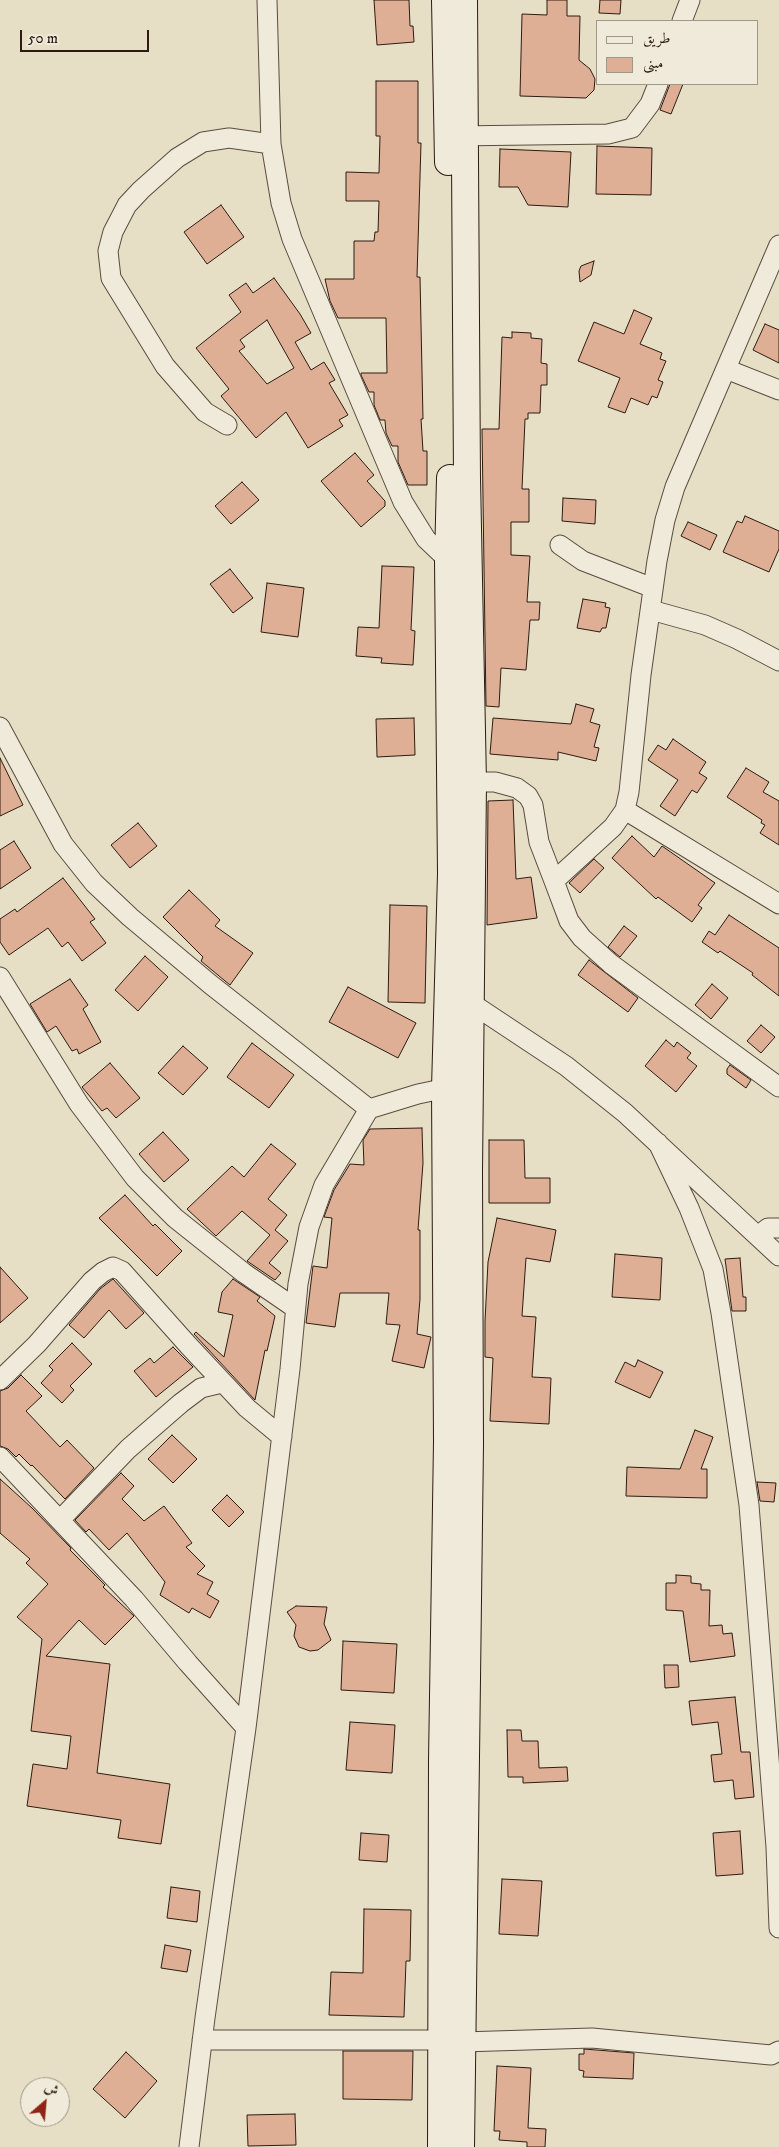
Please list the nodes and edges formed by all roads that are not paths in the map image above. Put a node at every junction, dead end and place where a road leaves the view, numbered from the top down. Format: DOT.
graph roads {
  1 [pos="267,0"];
  2 [pos="690,0"];
  3 [pos="455,2"];
  4 [pos="682,20"];
  5 [pos="658,85"];
  6 [pos="457,136"];
  7 [pos="271,144"];
  8 [pos="779,245"];
  9 [pos="726,369"];
  10 [pos="779,390"];
  11 [pos="227,425"];
  12 [pos="560,544"];
  13 [pos="458,564"];
  14 [pos="653,588"];
  15 [pos="651,610"];
  16 [pos="779,661"];
  17 [pos="0,727"];
  18 [pos="462,782"];
  19 [pos="625,810"];
  20 [pos="554,881"];
  21 [pos="779,904"];
  22 [pos="0,977"];
  23 [pos="448,989"];
  24 [pos="470,1002"];
  25 [pos="471,1084"];
  26 [pos="779,1087"];
  27 [pos="444,1088"];
  28 [pos="369,1109"];
  29 [pos="658,1143"];
  30 [pos="779,1228"];
  31 [pos="758,1236"];
  32 [pos="779,1256"];
  33 [pos="457,1262"];
  34 [pos="295,1308"];
  35 [pos="0,1380"];
  36 [pos="222,1383"];
  37 [pos="282,1437"];
  38 [pos="0,1457"];
  39 [pos="60,1520"];
  40 [pos="779,1672"];
  41 [pos="764,1687"];
  42 [pos="246,1728"];
  43 [pos="778,1847"];
  44 [pos="779,1928"];
  45 [pos="202,2040"];
  46 [pos="451,2041"];
  47 [pos="779,2051"];
  48 [pos="189,2147"];
  49 [pos="441,2147"];
  50 [pos="461,2147"];
  1 -- 7 [label="street"];
  2 -- 4 [label="street"];
  3 -- 6 [label="main road"];
  5 -- 6 [label="street"];
  6 -- 13 [label="main road"];
  7 -- 11 [label="street"];
  7 -- 13 [label="street"];
  8 -- 9 [label="street"];
  9 -- 10 [label="street"];
  9 -- 14 [label="street"];
  12 -- 14 [label="street"];
  13 -- 18 [label="main road"];
  14 -- 15 [label="street"];
  15 -- 16 [label="street"];
  15 -- 19 [label="street"];
  17 -- 28 [label="street"];
  18 -- 20 [label="street"];
  18 -- 23 [label="main road"];
  18 -- 24 [label="main road"];
  19 -- 20 [label="street"];
  19 -- 21 [label="street"];
  20 -- 26 [label="street"];
  22 -- 34 [label="street"];
  23 -- 24 [label="street"];
  23 -- 27 [label="main road"];
  24 -- 25 [label="main road"];
  24 -- 29 [label="street"];
  25 -- 27 [label="street"];
  25 -- 33 [label="main road"];
  27 -- 28 [label="street"];
  27 -- 33 [label="main road"];
  28 -- 34 [label="street"];
  29 -- 31 [label="street"];
  29 -- 41 [label="street"];
  30 -- 31 [label="street"];
  31 -- 32 [label="street"];
  33 -- 46 [label="main road"];
  34 -- 37 [label="street"];
  35 -- 36 [label="street"];
  36 -- 37 [label="street"];
  36 -- 39 [label="street"];
  37 -- 42 [label="street"];
  38 -- 39 [label="street"];
  39 -- 42 [label="street"];
  40 -- 41 [label="street"];
  41 -- 43 [label="street"];
  42 -- 45 [label="street"];
  43 -- 44 [label="street"];
  45 -- 46 [label="street"];
  45 -- 48 [label="street"];
  46 -- 47 [label="street"];
  46 -- 49 [label="main road"];
  46 -- 50 [label="main road"];
}
